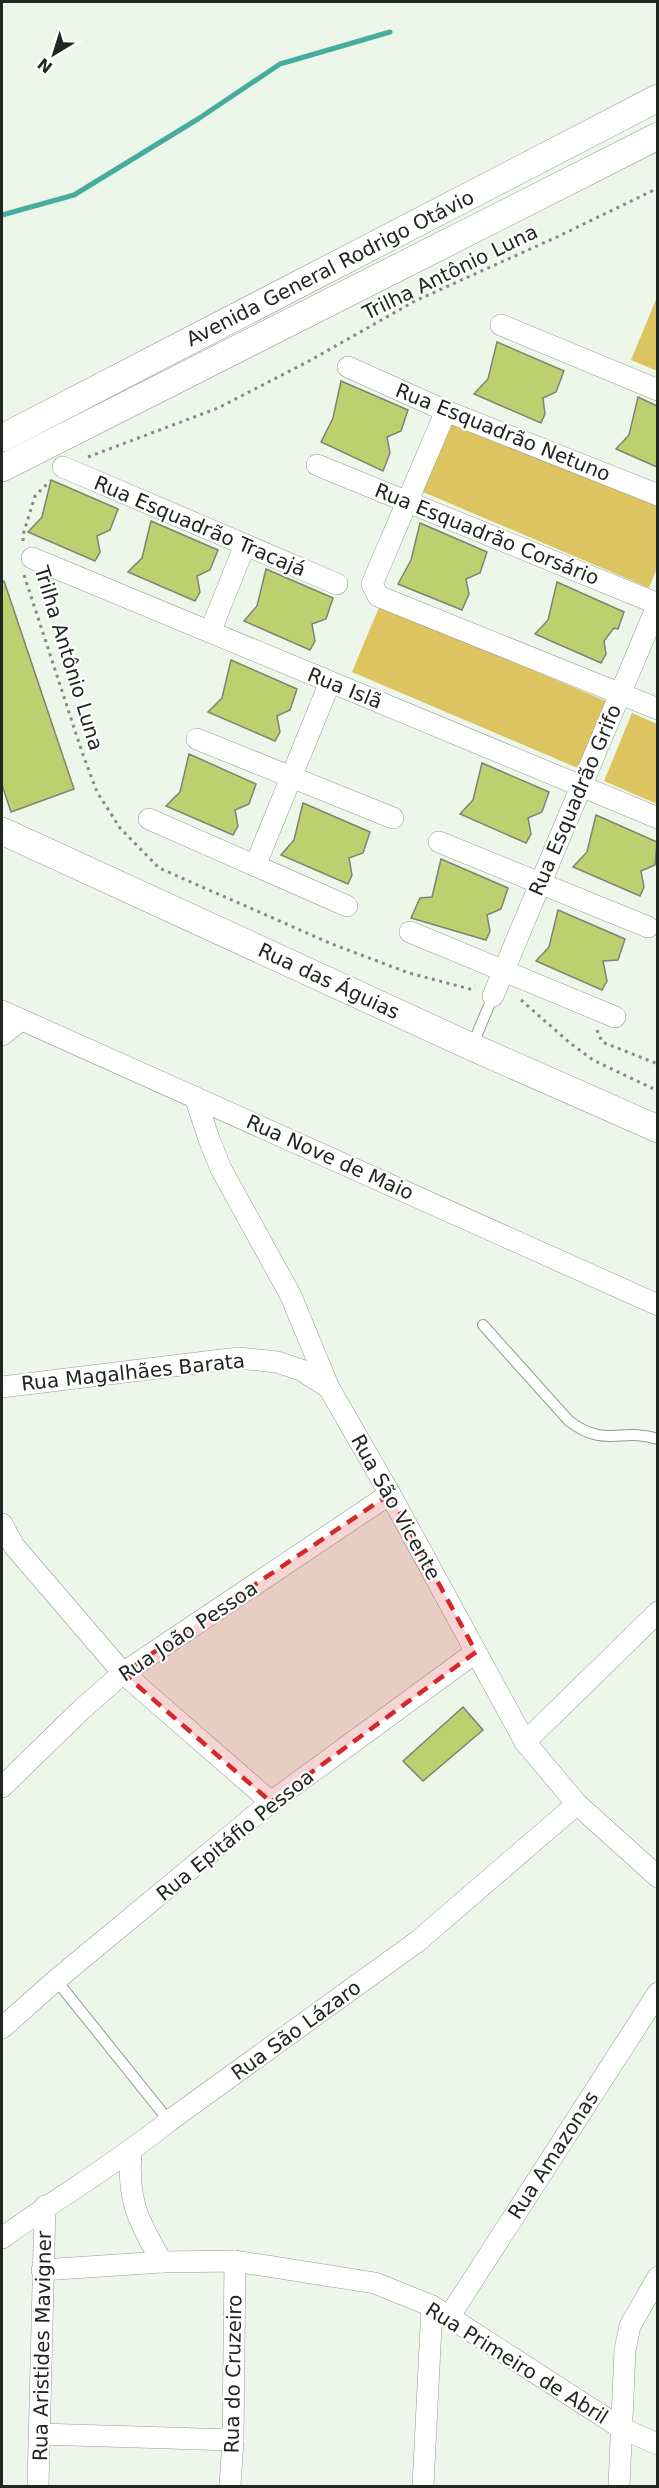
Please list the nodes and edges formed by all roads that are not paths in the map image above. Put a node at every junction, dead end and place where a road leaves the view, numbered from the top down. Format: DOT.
graph roads {
  1 [pos="657,98"];
  2 [pos="657,136"];
  3 [pos="297,285"];
  4 [pos="310,312"];
  5 [pos="501,325"];
  6 [pos="348,367"];
  7 [pos="657,390"];
  8 [pos="446,411"];
  9 [pos="2,438"];
  10 [pos="317,465"];
  11 [pos="63,467"];
  12 [pos="2,468"];
  13 [pos="657,495"];
  14 [pos="409,502"];
  15 [pos="245,545"];
  16 [pos="26,556"];
  17 [pos="338,584"];
  18 [pos="657,604"];
  19 [pos="210,632"];
  20 [pos="330,682"];
  21 [pos="620,694"];
  22 [pos="657,709"];
  23 [pos="197,739"];
  24 [pos="291,777"];
  25 [pos="581,786"];
  26 [pos="393,818"];
  27 [pos="657,818"];
  28 [pos="148,819"];
  29 [pos="2,831"];
  30 [pos="439,842"];
  31 [pos="255,866"];
  32 [pos="540,883"];
  33 [pos="346,906"];
  34 [pos="648,927"];
  35 [pos="410,932"];
  36 [pos="499,981"];
  37 [pos="11,1015"];
  38 [pos="615,1017"];
  39 [pos="2,1035"];
  40 [pos="472,1047"];
  41 [pos="195,1097"];
  42 [pos="657,1129"];
  43 [pos="657,1305"];
  44 [pos="483,1325"];
  45 [pos="2,1387"];
  46 [pos="329,1388"];
  47 [pos="657,1439"];
  48 [pos="390,1494"];
  49 [pos="2,1524"];
  50 [pos="657,1612"];
  51 [pos="476,1652"];
  52 [pos="123,1673"];
  53 [pos="525,1742"];
  54 [pos="2,1787"];
  55 [pos="271,1802"];
  56 [pos="577,1804"];
  57 [pos="657,1877"];
  58 [pos="56,1980"];
  59 [pos="657,1993"];
  60 [pos="2,2028"];
  61 [pos="169,2121"];
  62 [pos="131,2152"];
  63 [pos="45,2206"];
  64 [pos="2,2238"];
  65 [pos="235,2261"];
  66 [pos="162,2262"];
  67 [pos="42,2270"];
  68 [pos="657,2277"];
  69 [pos="440,2312"];
  70 [pos="621,2428"];
  71 [pos="40,2434"];
  72 [pos="233,2440"];
  73 [pos="657,2444"];
  74 [pos="38,2487"];
  75 [pos="230,2487"];
  76 [pos="423,2487"];
  77 [pos="619,2487"];
  1 -- 3 [label="street, Avenida General Rodrigo Otávio"];
  2 -- 4 [label="street, Avenida General Rodrigo Otávio"];
  3 -- 4 [label="street"];
  3 -- 9 [label="street, Avenida General Rodrigo Otávio"];
  4 -- 12 [label="street, Avenida General Rodrigo Otávio"];
  5 -- 7 [label="street"];
  6 -- 8 [label="street, Rua Esquadrão Netuno"];
  8 -- 13 [label="street, Rua Esquadrão Netuno"];
  8 -- 14 [label="street"];
  10 -- 14 [label="street, Rua Esquadrão Corsário"];
  11 -- 15 [label="street, Rua Esquadrão Tracajá"];
  14 -- 18 [label="street, Rua Esquadrão Corsário"];
  14 -- 21 [label="street"];
  15 -- 17 [label="street, Rua Esquadrão Tracajá"];
  15 -- 19 [label="street"];
  16 -- 19 [label="street, Rua Islã"];
  18 -- 21 [label="street, Rua Esquadrão Grifo"];
  19 -- 20 [label="street, Rua Islã"];
  20 -- 24 [label="street"];
  20 -- 25 [label="street, Rua Islã"];
  21 -- 22 [label="street"];
  21 -- 25 [label="street, Rua Esquadrão Grifo"];
  23 -- 24 [label="street"];
  24 -- 26 [label="street"];
  24 -- 31 [label="street"];
  25 -- 27 [label="street, Rua Islã"];
  25 -- 32 [label="street, Rua Esquadrão Grifo"];
  28 -- 31 [label="street"];
  29 -- 40 [label="street, Rua das Águias"];
  30 -- 32 [label="street"];
  31 -- 33 [label="street"];
  32 -- 34 [label="street"];
  32 -- 36 [label="street, Rua Esquadrão Grifo"];
  35 -- 36 [label="street"];
  36 -- 38 [label="street"];
  36 -- 40 [label="lane"];
  37 -- 39 [label="street"];
  37 -- 41 [label="street, Rua Nove de Maio"];
  40 -- 42 [label="street, Rua das Águias"];
  41 -- 43 [label="street, Rua Nove de Maio"];
  41 -- 46 [label="street, Rua São Vicente"];
  44 -- 47 [label="lane"];
  45 -- 46 [label="street, Rua Magalhães Barata"];
  46 -- 48 [label="street, Rua São Vicente"];
  48 -- 51 [label="street, Rua São Vicente"];
  48 -- 52 [label="street, Rua João Pessoa"];
  49 -- 52 [label="street"];
  50 -- 53 [label="street"];
  51 -- 53 [label="street, Rua São Vicente"];
  51 -- 55 [label="street, Rua Epitáfio Pessoa"];
  52 -- 54 [label="street, Rua João Pessoa"];
  52 -- 55 [label="street"];
  53 -- 56 [label="street, Rua São Vicente"];
  55 -- 58 [label="street, Rua Epitáfio Pessoa"];
  56 -- 57 [label="street, Rua São Vicente"];
  56 -- 61 [label="street, Rua São Lázaro"];
  58 -- 60 [label="street, Rua Epitáfio Pessoa"];
  58 -- 61 [label="lane"];
  59 -- 69 [label="street, Rua Amazonas"];
  61 -- 62 [label="street, Rua São Lázaro"];
  62 -- 63 [label="street, Rua São Lázaro"];
  62 -- 66 [label="street"];
  63 -- 64 [label="street, Rua São Lázaro"];
  63 -- 67 [label="street, Rua Aristides Mavigner"];
  65 -- 66 [label="street, Rua Primeiro de Abril"];
  65 -- 69 [label="street, Rua Primeiro de Abril"];
  65 -- 72 [label="street, Rua do Cruzeiro"];
  66 -- 67 [label="street, Rua Primeiro de Abril"];
  67 -- 71 [label="street, Rua Aristides Mavigner"];
  68 -- 70 [label="street"];
  69 -- 70 [label="street, Rua Primeiro de Abril"];
  69 -- 76 [label="street, Rua Amazonas"];
  70 -- 73 [label="street, Rua Primeiro de Abril"];
  70 -- 77 [label="street"];
  71 -- 72 [label="street"];
  71 -- 74 [label="street, Rua Aristides Mavigner"];
  72 -- 75 [label="street, Rua do Cruzeiro"];
}
